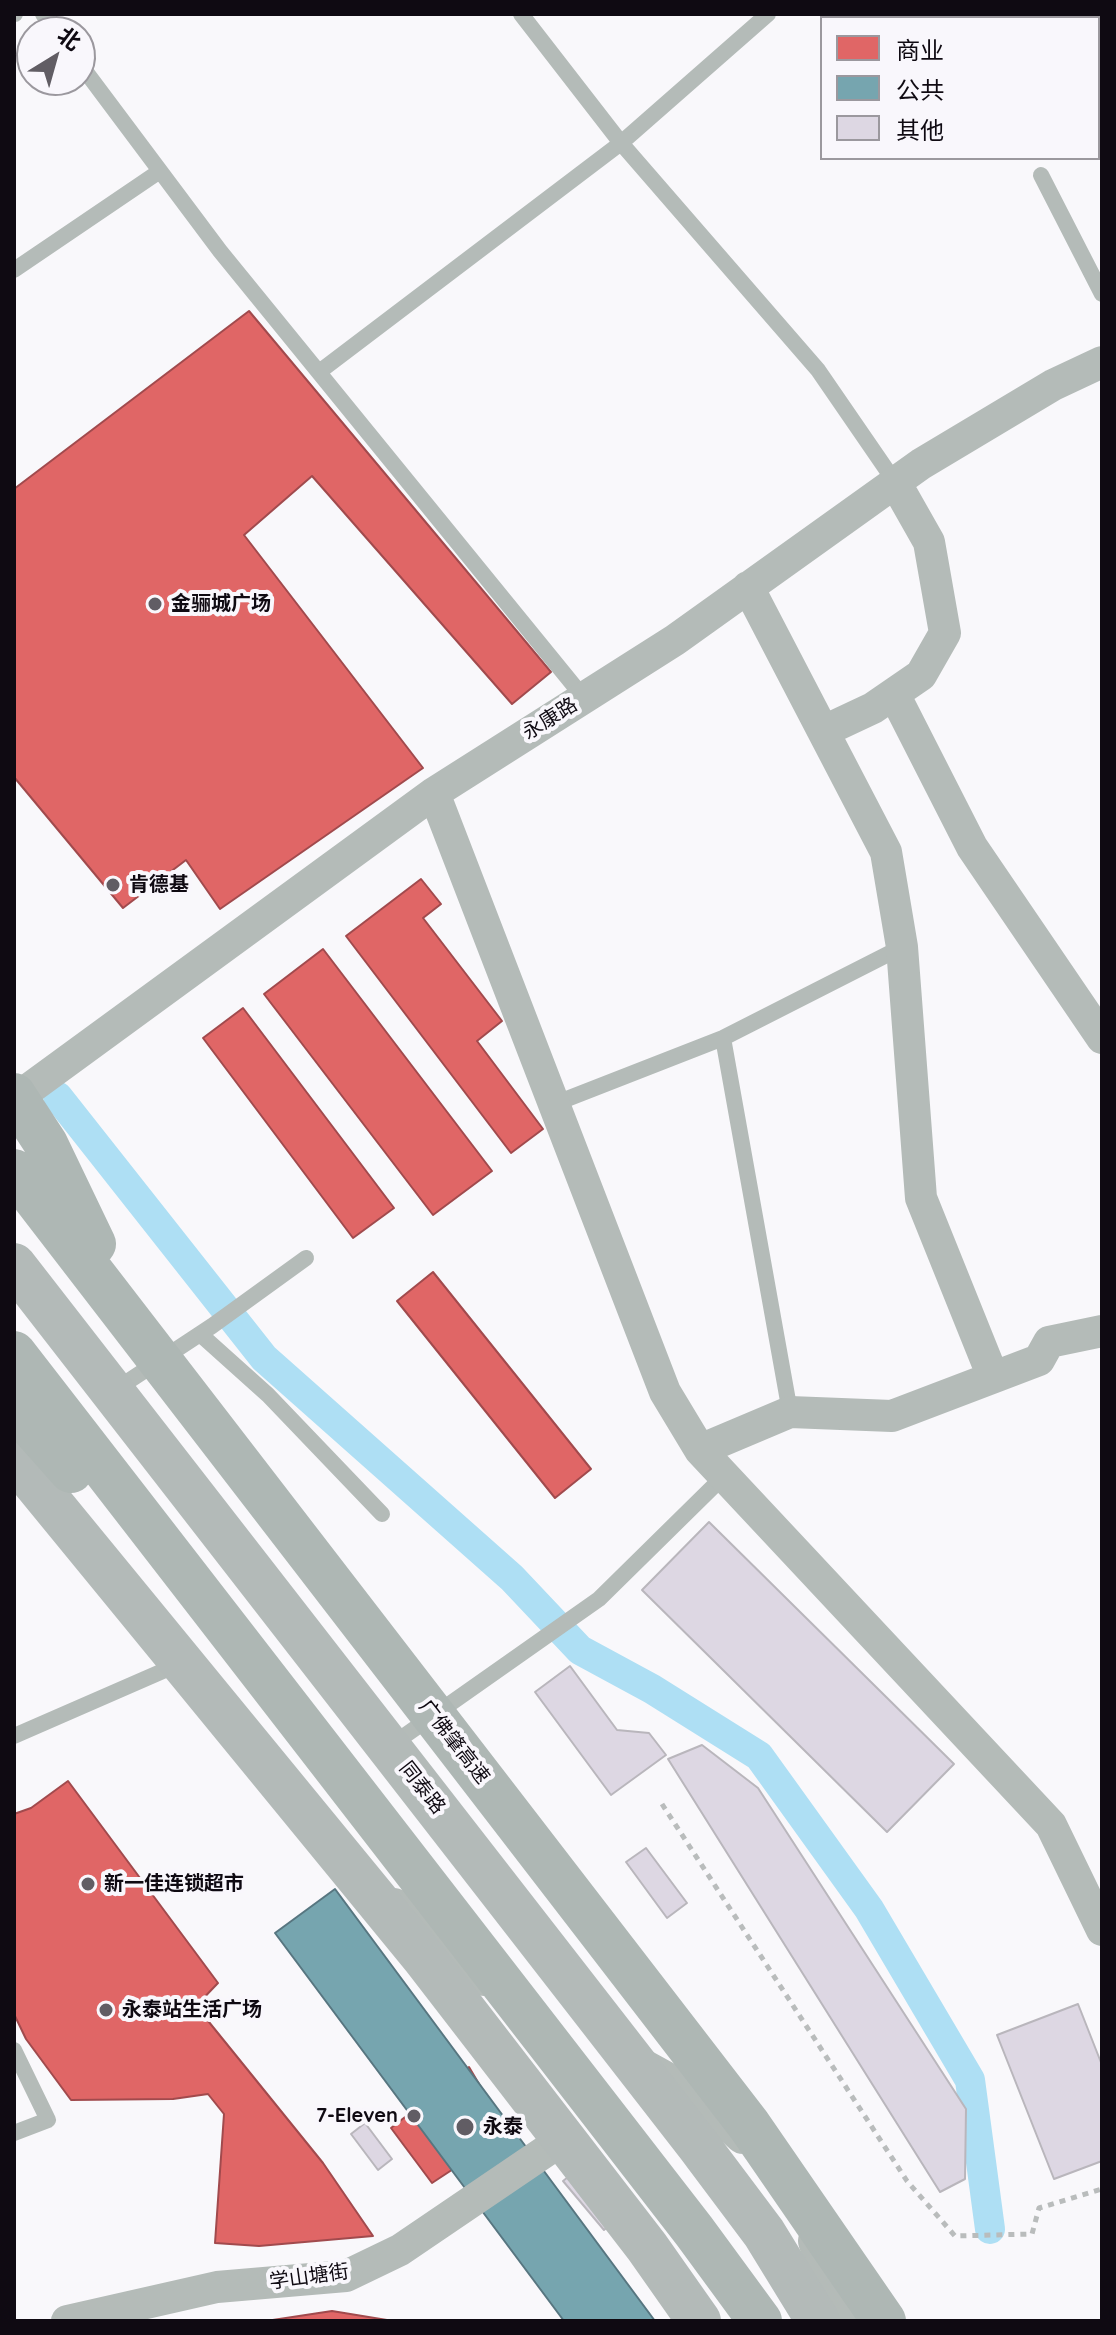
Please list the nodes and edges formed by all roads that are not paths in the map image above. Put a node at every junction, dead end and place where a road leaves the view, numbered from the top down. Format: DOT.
graph roads {
  1 [pos="521,14"];
  2 [pos="768,14"];
  3 [pos="96,85"];
  4 [pos="621,143"];
  5 [pos="160,171"];
  6 [pos="1041,175"];
  7 [pos="14,270"];
  8 [pos="1102,294"];
  9 [pos="1102,362"];
  10 [pos="319,372"];
  11 [pos="895,482"];
  12 [pos="748,587"];
  13 [pos="894,694"];
  14 [pos="584,698"];
  15 [pos="824,731"];
  16 [pos="434,793"];
  17 [pos="902,947"];
  18 [pos="723,1038"];
  19 [pos="1102,1038"];
  20 [pos="14,1098"];
  21 [pos="554,1104"];
  22 [pos="14,1171"];
  23 [pos="306,1258"];
  24 [pos="14,1265"];
  25 [pos="133,1326"];
  26 [pos="206,1330"];
  27 [pos="1102,1331"];
  28 [pos="14,1353"];
  29 [pos="993,1377"];
  30 [pos="113,1391"];
  31 [pos="14,1407"];
  32 [pos="790,1412"];
  33 [pos="700,1450"];
  34 [pos="14,1458"];
  35 [pos="726,1474"];
  36 [pos="382,1514"];
  37 [pos="180,1663"];
  38 [pos="308,1735"];
  39 [pos="14,1736"];
  40 [pos="390,1746"];
  41 [pos="360,1881"];
  42 [pos="1102,1930"];
  43 [pos="14,2050"];
  44 [pos="636,2065"];
  45 [pos="14,2133"];
  46 [pos="565,2138"];
  47 [pos="67,2321"];
  48 [pos="699,2321"];
  49 [pos="760,2321"];
  50 [pos="818,2321"];
  51 [pos="847,2321"];
  52 [pos="884,2321"];
  1 -- 4 [label="lane"];
  2 -- 4 [label="lane"];
  3 -- 5 [label="lane"];
  4 -- 10 [label="lane"];
  4 -- 11 [label="lane"];
  5 -- 7 [label="lane"];
  5 -- 10 [label="lane"];
  6 -- 8 [label="lane"];
  9 -- 11 [label="street, 永康路"];
  10 -- 14 [label="lane"];
  11 -- 12 [label="street, 永康路"];
  11 -- 13 [label="street"];
  12 -- 14 [label="street, 永康路"];
  12 -- 15 [label="street"];
  13 -- 15 [label="street"];
  13 -- 19 [label="street"];
  14 -- 16 [label="street, 永康路"];
  15 -- 17 [label="street"];
  16 -- 20 [label="street, 永康路"];
  16 -- 21 [label="street"];
  17 -- 18 [label="lane"];
  17 -- 29 [label="street"];
  18 -- 21 [label="lane"];
  18 -- 32 [label="lane"];
  20 -- 25 [label="highway"];
  21 -- 33 [label="street"];
  22 -- 25 [label="highway, 广佛肇高速"];
  23 -- 26 [label="lane"];
  24 -- 30 [label="main road, 同泰路"];
  25 -- 52 [label="highway, 广佛肇高速"];
  26 -- 30 [label="lane"];
  26 -- 36 [label="lane"];
  27 -- 29 [label="street"];
  28 -- 38 [label="highway"];
  29 -- 32 [label="street"];
  30 -- 40 [label="main road, 同泰路"];
  31 -- 38 [label="highway"];
  32 -- 33 [label="street"];
  33 -- 35 [label="street"];
  34 -- 37 [label="main road"];
  35 -- 40 [label="lane"];
  35 -- 42 [label="street"];
  37 -- 39 [label="lane"];
  37 -- 41 [label="main road"];
  38 -- 49 [label="highway"];
  40 -- 44 [label="main road, 同泰路"];
  41 -- 46 [label="main road"];
  41 -- 49 [label="street"];
  43 -- 45 [label="lane"];
  44 -- 50 [label="main road, 同泰路"];
  44 -- 51 [label="street"];
  46 -- 47 [label="street, 学山塘街"];
  46 -- 48 [label="main road"];
}
